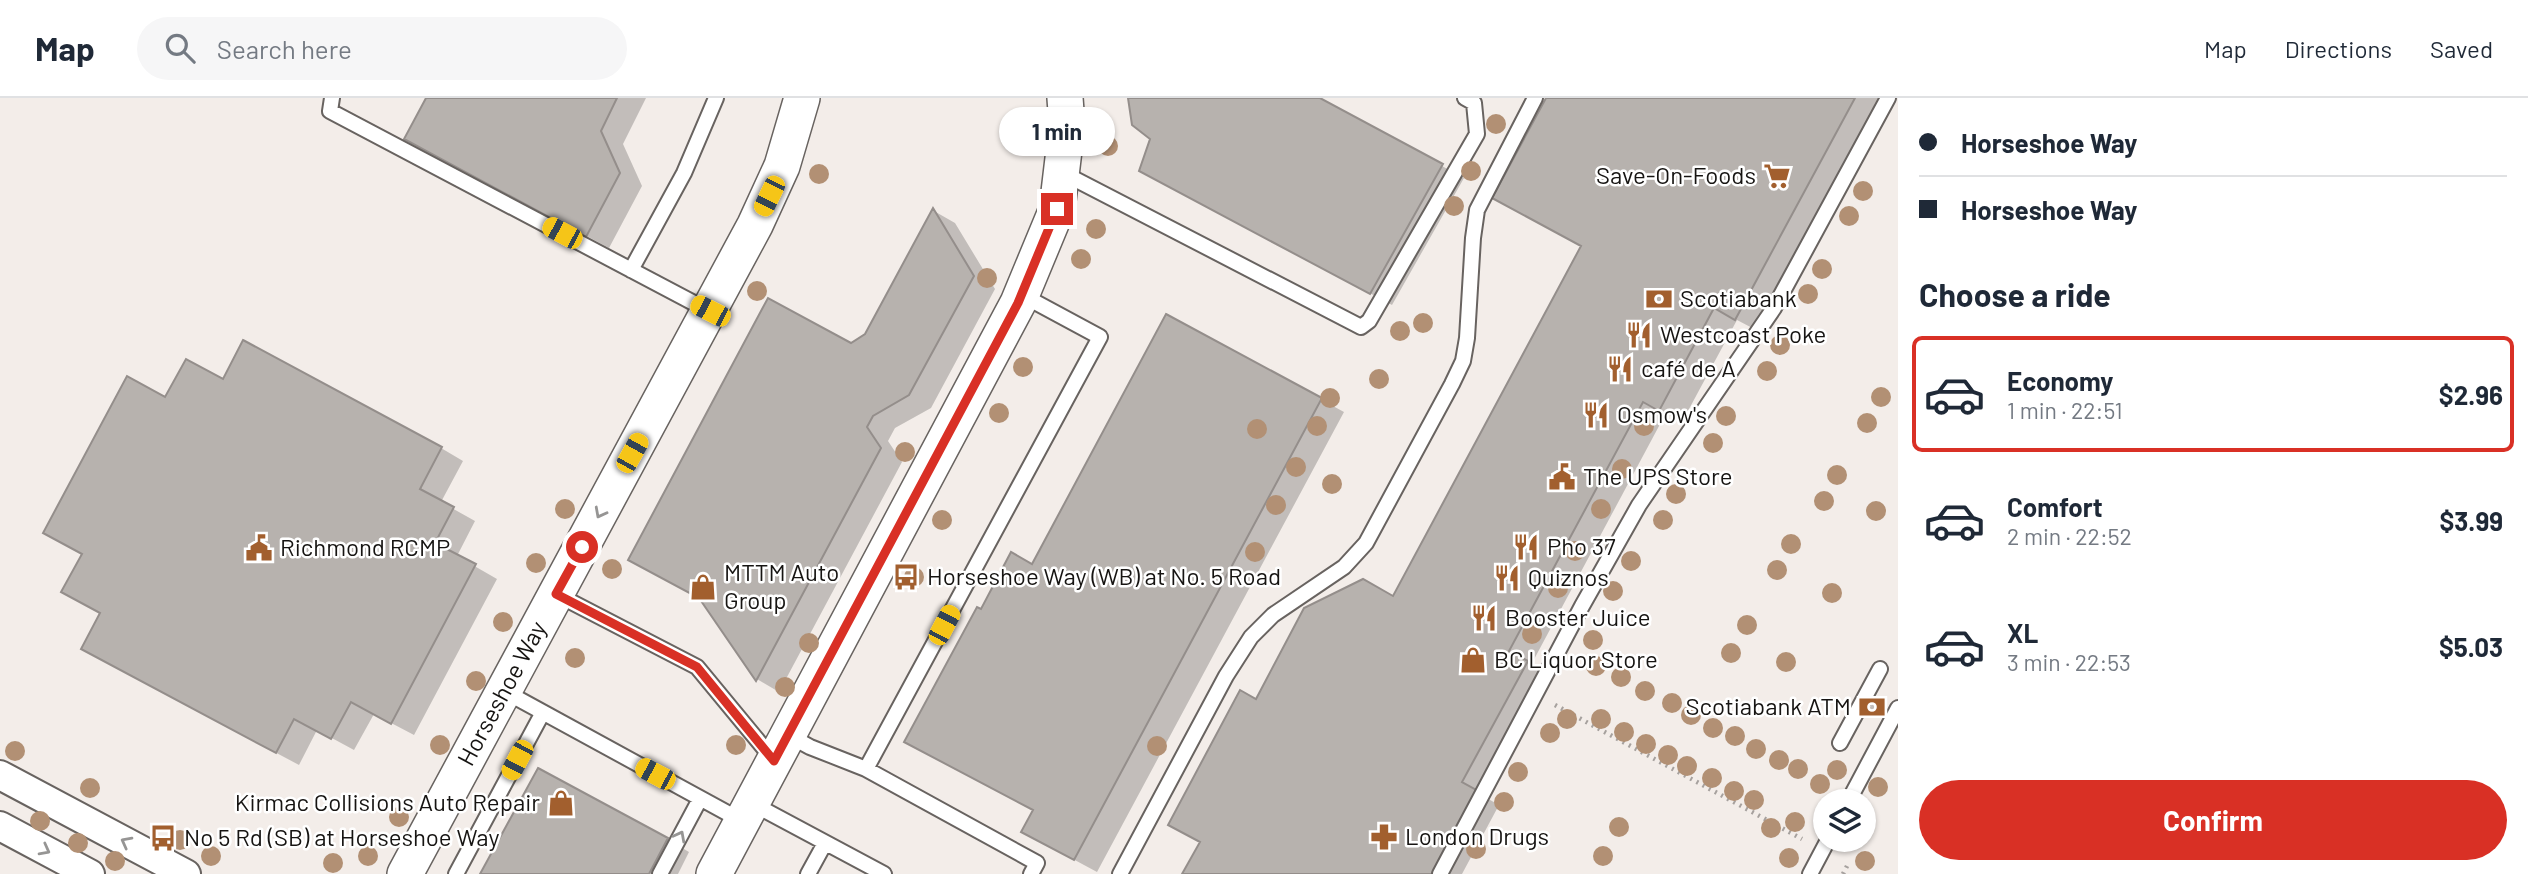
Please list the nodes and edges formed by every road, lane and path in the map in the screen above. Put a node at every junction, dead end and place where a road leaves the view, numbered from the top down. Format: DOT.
graph roads {
  1 [pos="332,98"];
  2 [pos="716,98"];
  3 [pos="802,98"];
  4 [pos="1065,98"];
  5 [pos="1465,98"];
  6 [pos="1535,98"];
  7 [pos="1888,98"];
  8 [pos="1062,172"];
  9 [pos="631,270"];
  10 [pos="1021,295"];
  11 [pos="710,311"];
  12 [pos="556,594"];
  13 [pos="1880,669"];
  14 [pos="503,691"];
  15 [pos="1555,705"];
  16 [pos="1898,708"];
  17 [pos="542,714"];
  18 [pos="1840,743"];
  19 [pos="781,748"];
  20 [pos="866,769"];
  21 [pos="0,775"];
  22 [pos="1855,789"];
  23 [pos="700,799"];
  24 [pos="747,812"];
  25 [pos="0,826"];
  26 [pos="1803,840"];
  27 [pos="825,843"];
  28 [pos="1822,852"];
  29 [pos="1848,864"];
  30 [pos="89,874"];
  31 [pos="186,874"];
  32 [pos="405,874"];
  33 [pos="456,874"];
  34 [pos="660,874"];
  35 [pos="714,874"];
  36 [pos="808,874"];
  37 [pos="884,874"];
  38 [pos="1031,874"];
  39 [pos="1120,874"];
  40 [pos="1440,874"];
  41 [pos="1810,874"];
  42 [pos="1843,874"];
  1 -- 9 [label="lane"];
  2 -- 9 [label="lane"];
  3 -- 11 [label="street, Horseshoe Way"];
  4 -- 8 [label="street"];
  5 -- 8 [label="lane"];
  6 -- 39 [label="lane"];
  7 -- 40 [label="lane"];
  8 -- 10 [label="street"];
  9 -- 11 [label="lane"];
  10 -- 19 [label="street"];
  10 -- 20 [label="lane"];
  11 -- 12 [label="street, Horseshoe Way, one-way"];
  12 -- 14 [label="street, Horseshoe Way"];
  12 -- 19 [label="lane"];
  13 -- 18 [label="lane"];
  14 -- 17 [label="lane"];
  14 -- 32 [label="street, Horseshoe Way"];
  15 -- 26 [label="path"];
  16 -- 22 [label="lane"];
  17 -- 23 [label="lane"];
  17 -- 33 [label="lane"];
  19 -- 20 [label="lane"];
  19 -- 24 [label="street"];
  20 -- 38 [label="lane"];
  31 -- 21 [label="street, one-way"];
  23 -- 24 [label="lane"];
  34 -- 23 [label="lane, one-way"];
  24 -- 27 [label="lane"];
  24 -- 35 [label="street"];
  25 -- 30 [label="street, one-way"];
  27 -- 36 [label="lane"];
  27 -- 37 [label="lane"];
  28 -- 41 [label="lane"];
  29 -- 42 [label="path"];
}
